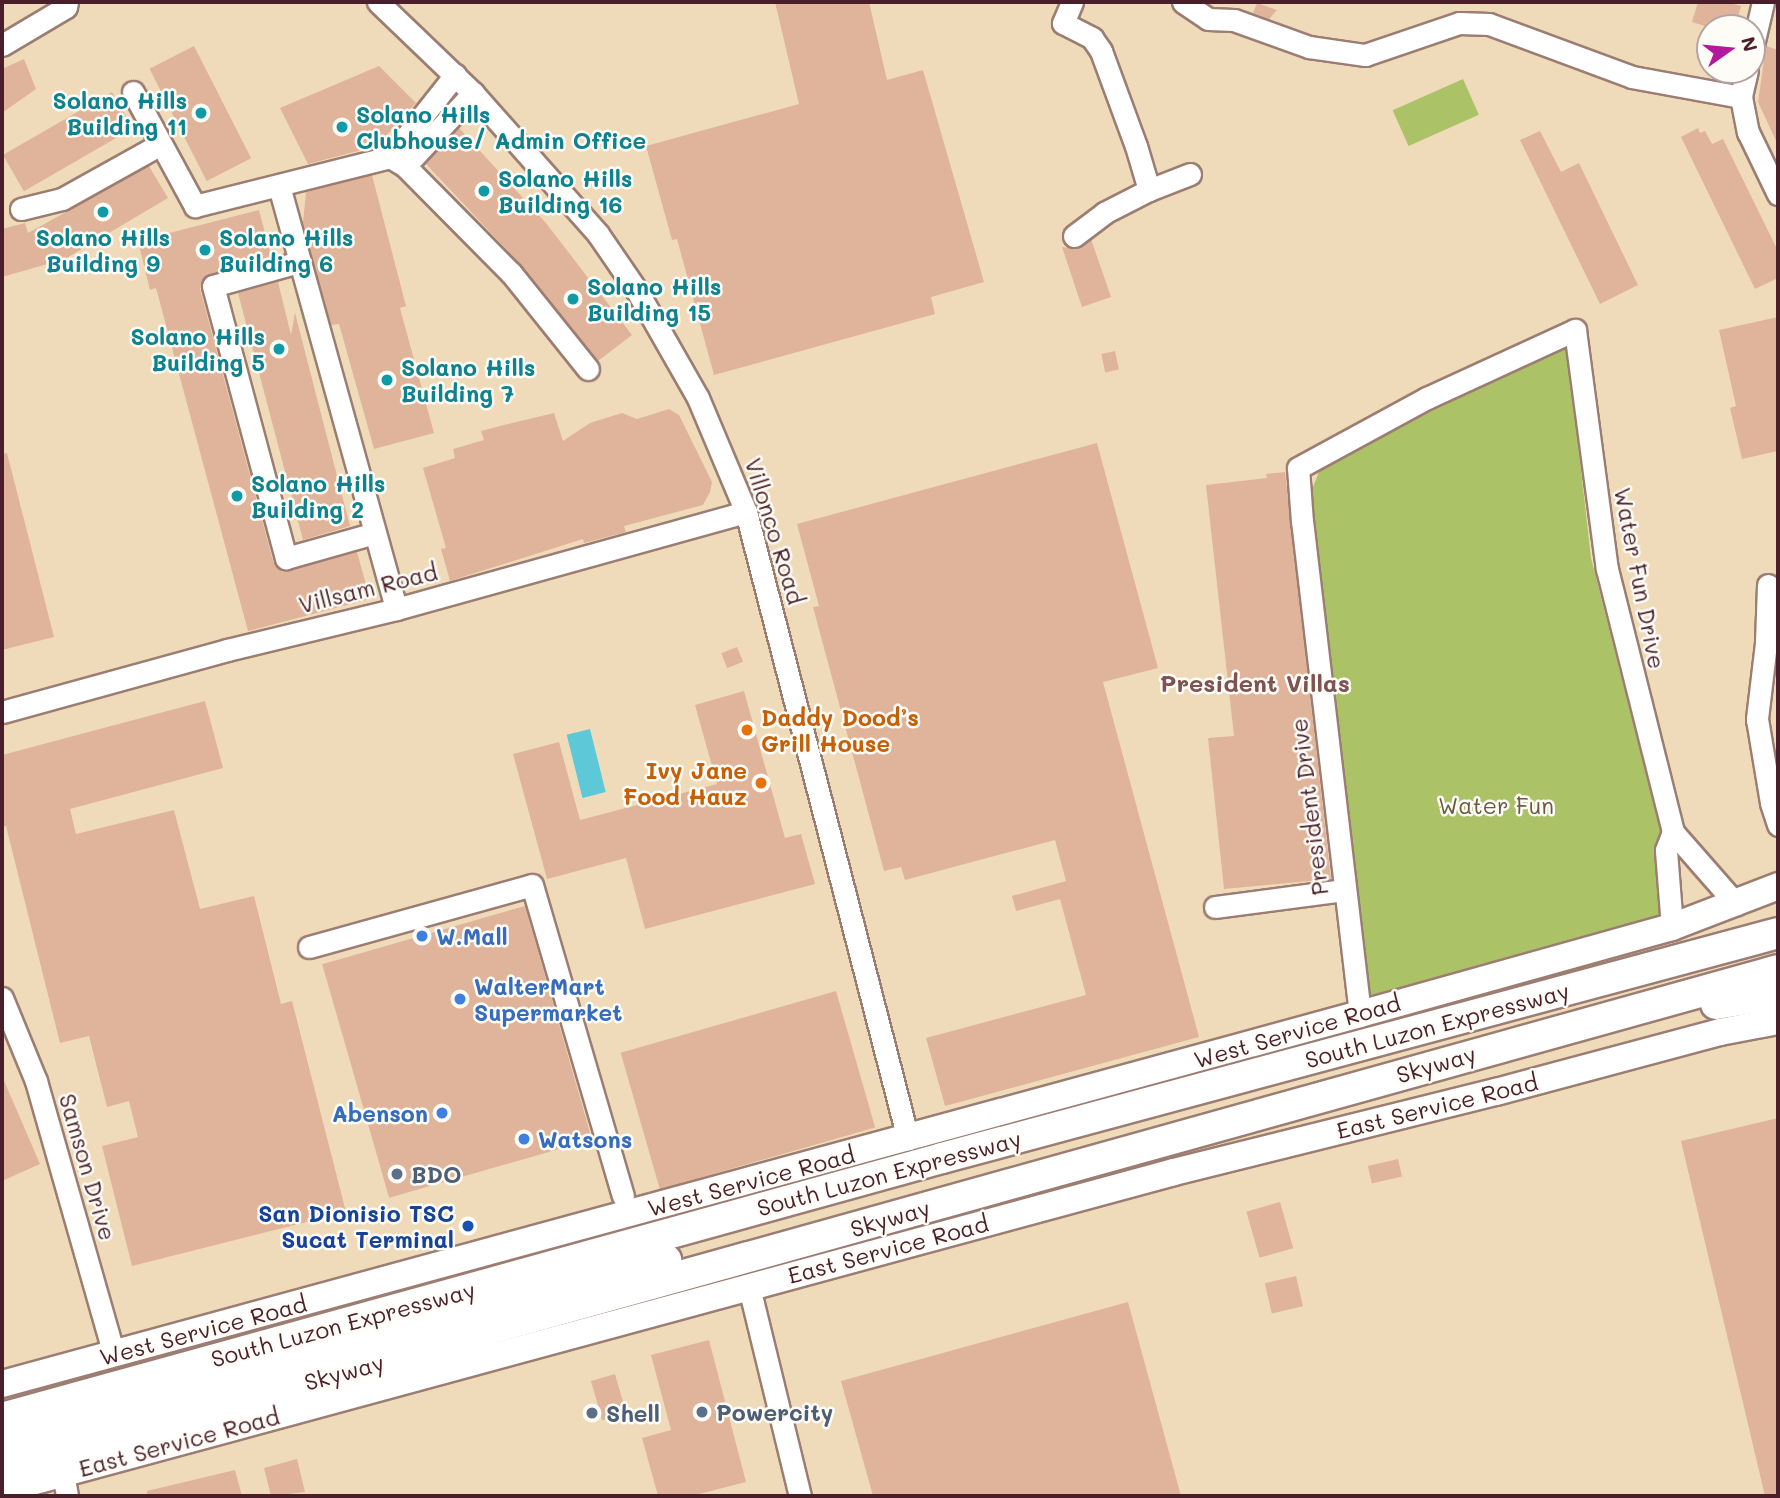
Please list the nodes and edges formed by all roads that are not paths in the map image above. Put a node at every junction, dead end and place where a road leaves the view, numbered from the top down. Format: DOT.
graph roads {
  1 [pos="67,2"];
  2 [pos="378,2"];
  3 [pos="1072,2"];
  4 [pos="1183,2"];
  5 [pos="1236,11"];
  6 [pos="2,45"];
  7 [pos="455,75"];
  8 [pos="1744,84"];
  9 [pos="133,92"];
  10 [pos="473,93"];
  11 [pos="1741,97"];
  12 [pos="435,101"];
  13 [pos="451,117"];
  14 [pos="161,144"];
  15 [pos="397,161"];
  16 [pos="1190,174"];
  17 [pos="279,186"];
  18 [pos="1149,190"];
  19 [pos="1778,194"];
  20 [pos="20,209"];
  21 [pos="1074,236"];
  22 [pos="299,262"];
  23 [pos="1575,330"];
  24 [pos="588,369"];
  25 [pos="746,512"];
  26 [pos="375,533"];
  27 [pos="1768,585"];
  28 [pos="396,609"];
  29 [pos="2,712"];
  30 [pos="1778,825"];
  31 [pos="1673,832"];
  32 [pos="1778,886"];
  33 [pos="1345,890"];
  34 [pos="1735,904"];
  35 [pos="1215,907"];
  36 [pos="1778,926"];
  37 [pos="1672,927"];
  38 [pos="1778,933"];
  39 [pos="309,947"];
  40 [pos="1778,949"];
  41 [pos="1680,959"];
  42 [pos="1778,970"];
  43 [pos="1778,986"];
  44 [pos="1778,994"];
  45 [pos="2,998"];
  46 [pos="1702,1006"];
  47 [pos="1360,1014"];
  48 [pos="1778,1021"];
  49 [pos="908,1139"];
  50 [pos="623,1196"];
  51 [pos="749,1287"];
  52 [pos="114,1354"];
  53 [pos="2,1384"];
  54 [pos="2,1418"];
  55 [pos="2,1443"];
  56 [pos="6,1482"];
  57 [pos="65,1485"];
  58 [pos="800,1496"];
  1 -- 6 [label="street"];
  2 -- 7 [label="street, Villonco Road"];
  3 -- 18 [label="street"];
  4 -- 5 [label="street"];
  5 -- 11 [label="street"];
  7 -- 10 [label="street, Villonco Road"];
  7 -- 12 [label="street"];
  8 -- 11 [label="street"];
  9 -- 14 [label="street"];
  10 -- 13 [label="street"];
  10 -- 25 [label="street, Villonco Road"];
  11 -- 19 [label="street"];
  12 -- 13 [label="street"];
  12 -- 15 [label="street"];
  13 -- 15 [label="street"];
  14 -- 17 [label="street"];
  14 -- 20 [label="street"];
  15 -- 17 [label="street"];
  15 -- 24 [label="street"];
  16 -- 18 [label="street"];
  17 -- 22 [label="street"];
  18 -- 21 [label="street"];
  22 -- 26 [label="street"];
  22 -- 26 [label="street"];
  23 -- 31 [label="street, Water Fun Drive"];
  23 -- 33 [label="street, President Drive"];
  25 -- 28 [label="street, Villsam Road"];
  25 -- 49 [label="street, Villonco Road"];
  26 -- 28 [label="street"];
  27 -- 30 [label="street"];
  28 -- 29 [label="street, Villsam Road"];
  31 -- 34 [label="street, Water Fun Drive"];
  31 -- 37 [label="street, Water Fun Drive"];
  32 -- 34 [label="main road, West Service Road"];
  33 -- 35 [label="street"];
  33 -- 47 [label="street, President Drive"];
  34 -- 37 [label="main road, West Service Road"];
  36 -- 41 [label="highway"];
  37 -- 47 [label="main road, West Service Road"];
  38 -- 41 [label="highway, South Luzon Expressway"];
  39 -- 50 [label="street"];
  40 -- 55 [label="highway, Skyway"];
  41 -- 54 [label="highway, South Luzon Expressway"];
  42 -- 56 [label="highway, Skyway"];
  43 -- 46 [label="highway"];
  44 -- 46 [label="highway"];
  45 -- 52 [label="street, Samson Drive"];
  46 -- 56 [label="highway"];
  47 -- 49 [label="main road, West Service Road"];
  48 -- 51 [label="main road, East Service Road"];
  49 -- 52 [label="main road, West Service Road"];
  51 -- 57 [label="main road, East Service Road"];
  51 -- 58 [label="street"];
  52 -- 53 [label="main road, West Service Road"];
  56 -- 57 [label="main road, East Service Road"];
}
